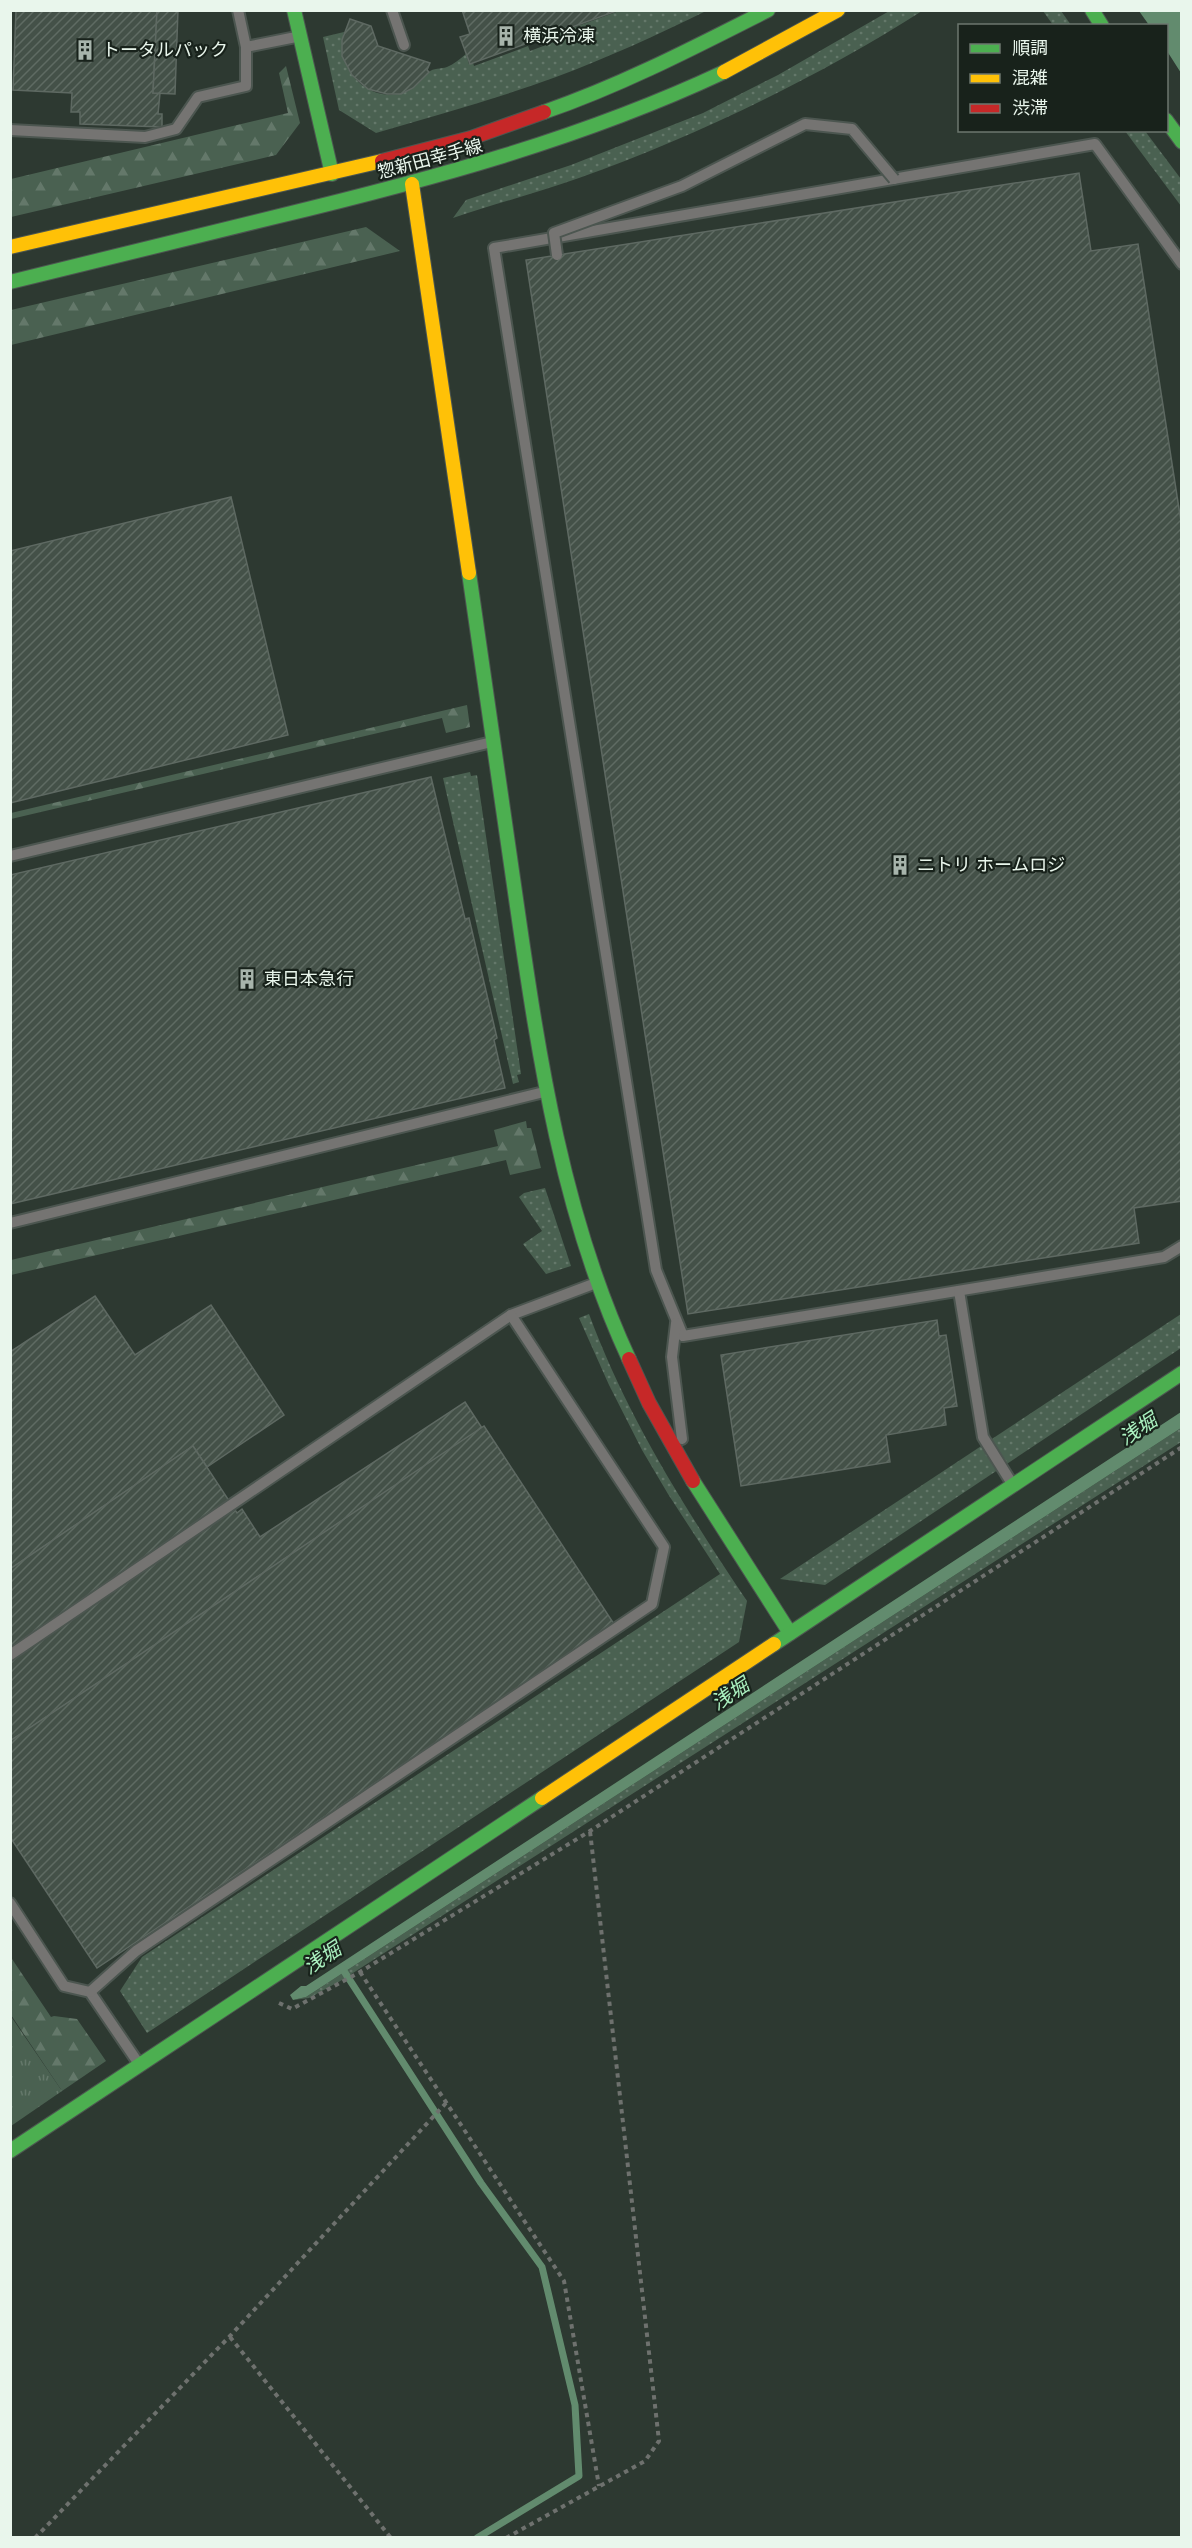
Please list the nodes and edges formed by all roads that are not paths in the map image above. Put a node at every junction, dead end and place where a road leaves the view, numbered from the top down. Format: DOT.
graph roads {
  1 [pos="238,10"];
  2 [pos="294,10"];
  3 [pos="392,10"];
  4 [pos="768,10"];
  5 [pos="838,10"];
  6 [pos="1092,10"];
  7 [pos="1101,24"];
  8 [pos="300,36"];
  9 [pos="404,45"];
  10 [pos="246,47"];
  11 [pos="1168,121"];
  12 [pos="10,130"];
  13 [pos="1182,142"];
  14 [pos="332,174"];
  15 [pos="894,179"];
  16 [pos="412,184"];
  17 [pos="10,247"];
  18 [pos="557,255"];
  19 [pos="1182,264"];
  20 [pos="10,282"];
  21 [pos="493,742"];
  22 [pos="10,856"];
  23 [pos="547,1091"];
  24 [pos="10,1223"];
  25 [pos="1182,1246"];
  26 [pos="599,1282"];
  27 [pos="959,1291"];
  28 [pos="511,1315"];
  29 [pos="676,1320"];
  30 [pos="1182,1373"];
  31 [pos="685,1468"];
  32 [pos="1013,1485"];
  33 [pos="790,1633"];
  34 [pos="10,1655"];
  35 [pos="10,1903"];
  36 [pos="90,1992"];
  37 [pos="139,2064"];
  38 [pos="10,2151"];
  1 -- 10 [label="lane"];
  2 -- 8 [label="street"];
  3 -- 9 [label="lane"];
  4 -- 14 [label="street, 惣新田幸手線"];
  5 -- 16 [label="street, 惣新田幸手線"];
  6 -- 7 [label="street"];
  8 -- 10 [label="lane"];
  8 -- 14 [label="street"];
  10 -- 12 [label="lane"];
  11 -- 13 [label="street"];
  14 -- 17 [label="street, 惣新田幸手線"];
  15 -- 18 [label="lane, bridge"];
  15 -- 19 [label="lane"];
  15 -- 29 [label="lane"];
  16 -- 20 [label="street, 惣新田幸手線"];
  16 -- 21 [label="street"];
  21 -- 22 [label="lane"];
  21 -- 23 [label="street"];
  23 -- 24 [label="lane"];
  23 -- 26 [label="street"];
  25 -- 27 [label="lane"];
  26 -- 28 [label="lane"];
  26 -- 31 [label="street"];
  27 -- 29 [label="lane"];
  27 -- 32 [label="lane"];
  28 -- 34 [label="lane"];
  28 -- 36 [label="lane"];
  29 -- 31 [label="lane"];
  30 -- 32 [label="street"];
  31 -- 33 [label="street"];
  32 -- 33 [label="street"];
  33 -- 37 [label="street"];
  35 -- 36 [label="lane"];
  36 -- 37 [label="lane"];
  37 -- 38 [label="street"];
}
